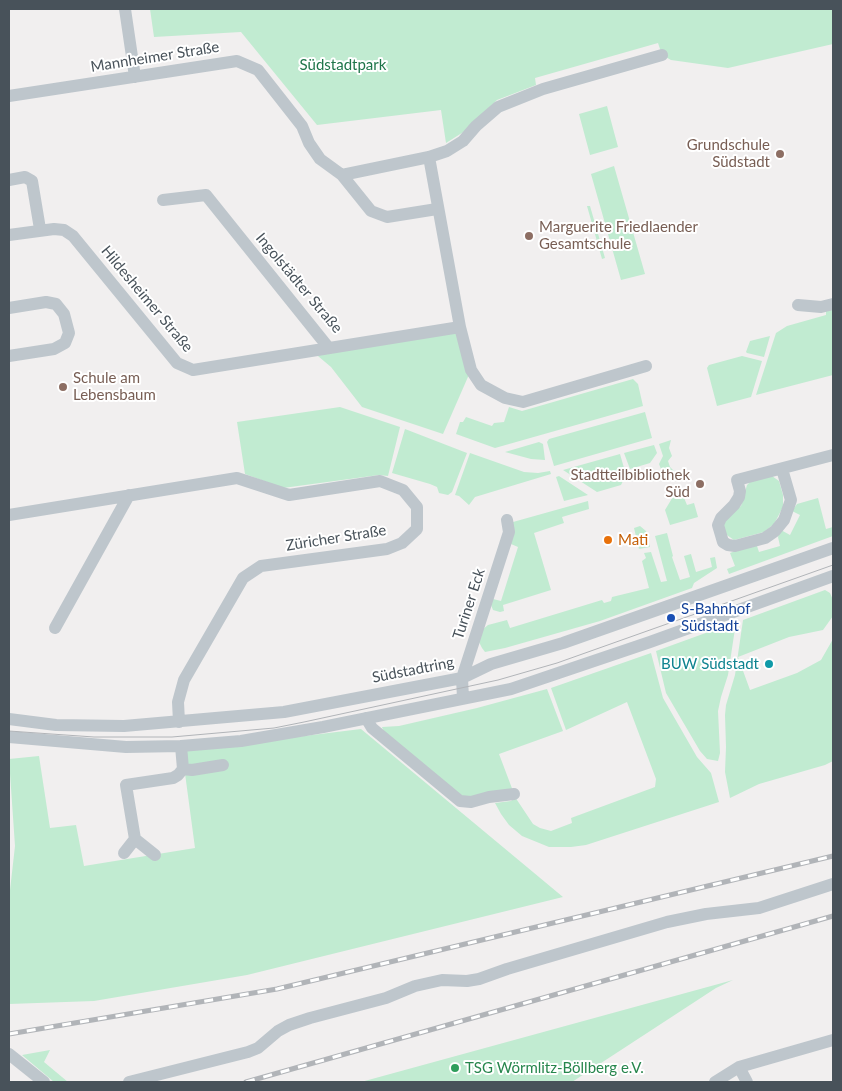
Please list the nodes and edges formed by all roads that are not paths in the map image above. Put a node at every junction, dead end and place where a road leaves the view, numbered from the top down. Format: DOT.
graph roads {
  1 [pos="125,9"];
  2 [pos="662,55"];
  3 [pos="135,77"];
  4 [pos="9,96"];
  5 [pos="429,157"];
  6 [pos="342,175"];
  7 [pos="9,180"];
  8 [pos="163,200"];
  9 [pos="438,209"];
  10 [pos="40,229"];
  11 [pos="9,234"];
  12 [pos="833,304"];
  13 [pos="798,306"];
  14 [pos="9,308"];
  15 [pos="460,327"];
  16 [pos="328,347"];
  17 [pos="9,356"];
  18 [pos="646,366"];
  19 [pos="833,455"];
  20 [pos="782,469"];
  21 [pos="129,495"];
  22 [pos="9,515"];
  23 [pos="507,520"];
  24 [pos="833,548"];
  25 [pos="833,576"];
  26 [pos="55,628"];
  27 [pos="462,678"];
  28 [pos="463,698"];
  29 [pos="366,718"];
  30 [pos="9,719"];
  31 [pos="179,722"];
  32 [pos="9,737"];
  33 [pos="181,746"];
  34 [pos="223,765"];
  35 [pos="183,768"];
  36 [pos="514,794"];
  37 [pos="135,839"];
  38 [pos="124,853"];
  39 [pos="155,854"];
  40 [pos="833,884"];
  41 [pos="833,1040"];
  42 [pos="9,1054"];
  43 [pos="738,1067"];
  44 [pos="44,1082"];
  45 [pos="129,1082"];
  46 [pos="716,1082"];
  47 [pos="746,1082"];
  1 -- 3 [label="street"];
  2 -- 5 [label="street"];
  3 -- 4 [label="street, Mannheimer Straße"];
  3 -- 6 [label="street, Mannheimer Straße"];
  5 -- 6 [label="street"];
  5 -- 9 [label="street"];
  6 -- 9 [label="street, Mannheimer Straße"];
  7 -- 10 [label="street"];
  8 -- 16 [label="street, Ingolstädter Straße"];
  9 -- 15 [label="street"];
  10 -- 11 [label="street, Hildesheimer Straße"];
  10 -- 16 [label="street, Hildesheimer Straße"];
  12 -- 13 [label="street"];
  14 -- 17 [label="street"];
  15 -- 16 [label="street, Ingolstädter Straße"];
  15 -- 18 [label="street"];
  19 -- 20 [label="street"];
  20 -- 20 [label="street"];
  21 -- 22 [label="street, Züricher Straße"];
  21 -- 26 [label="street"];
  21 -- 31 [label="street, Züricher Straße"];
  23 -- 27 [label="street, Turiner Eck"];
  24 -- 27 [label="street, Südstadtring"];
  25 -- 28 [label="street"];
  27 -- 28 [label="street, Turiner Eck"];
  27 -- 31 [label="street, Südstadtring"];
  28 -- 29 [label="street"];
  29 -- 33 [label="street"];
  29 -- 36 [label="street"];
  30 -- 31 [label="street, Südstadtring"];
  32 -- 33 [label="street"];
  33 -- 35 [label="street"];
  34 -- 35 [label="street"];
  35 -- 37 [label="street"];
  37 -- 38 [label="street"];
  37 -- 39 [label="street"];
  40 -- 45 [label="street"];
  41 -- 43 [label="street"];
  42 -- 44 [label="street"];
  43 -- 46 [label="street"];
  43 -- 47 [label="street"];
}
